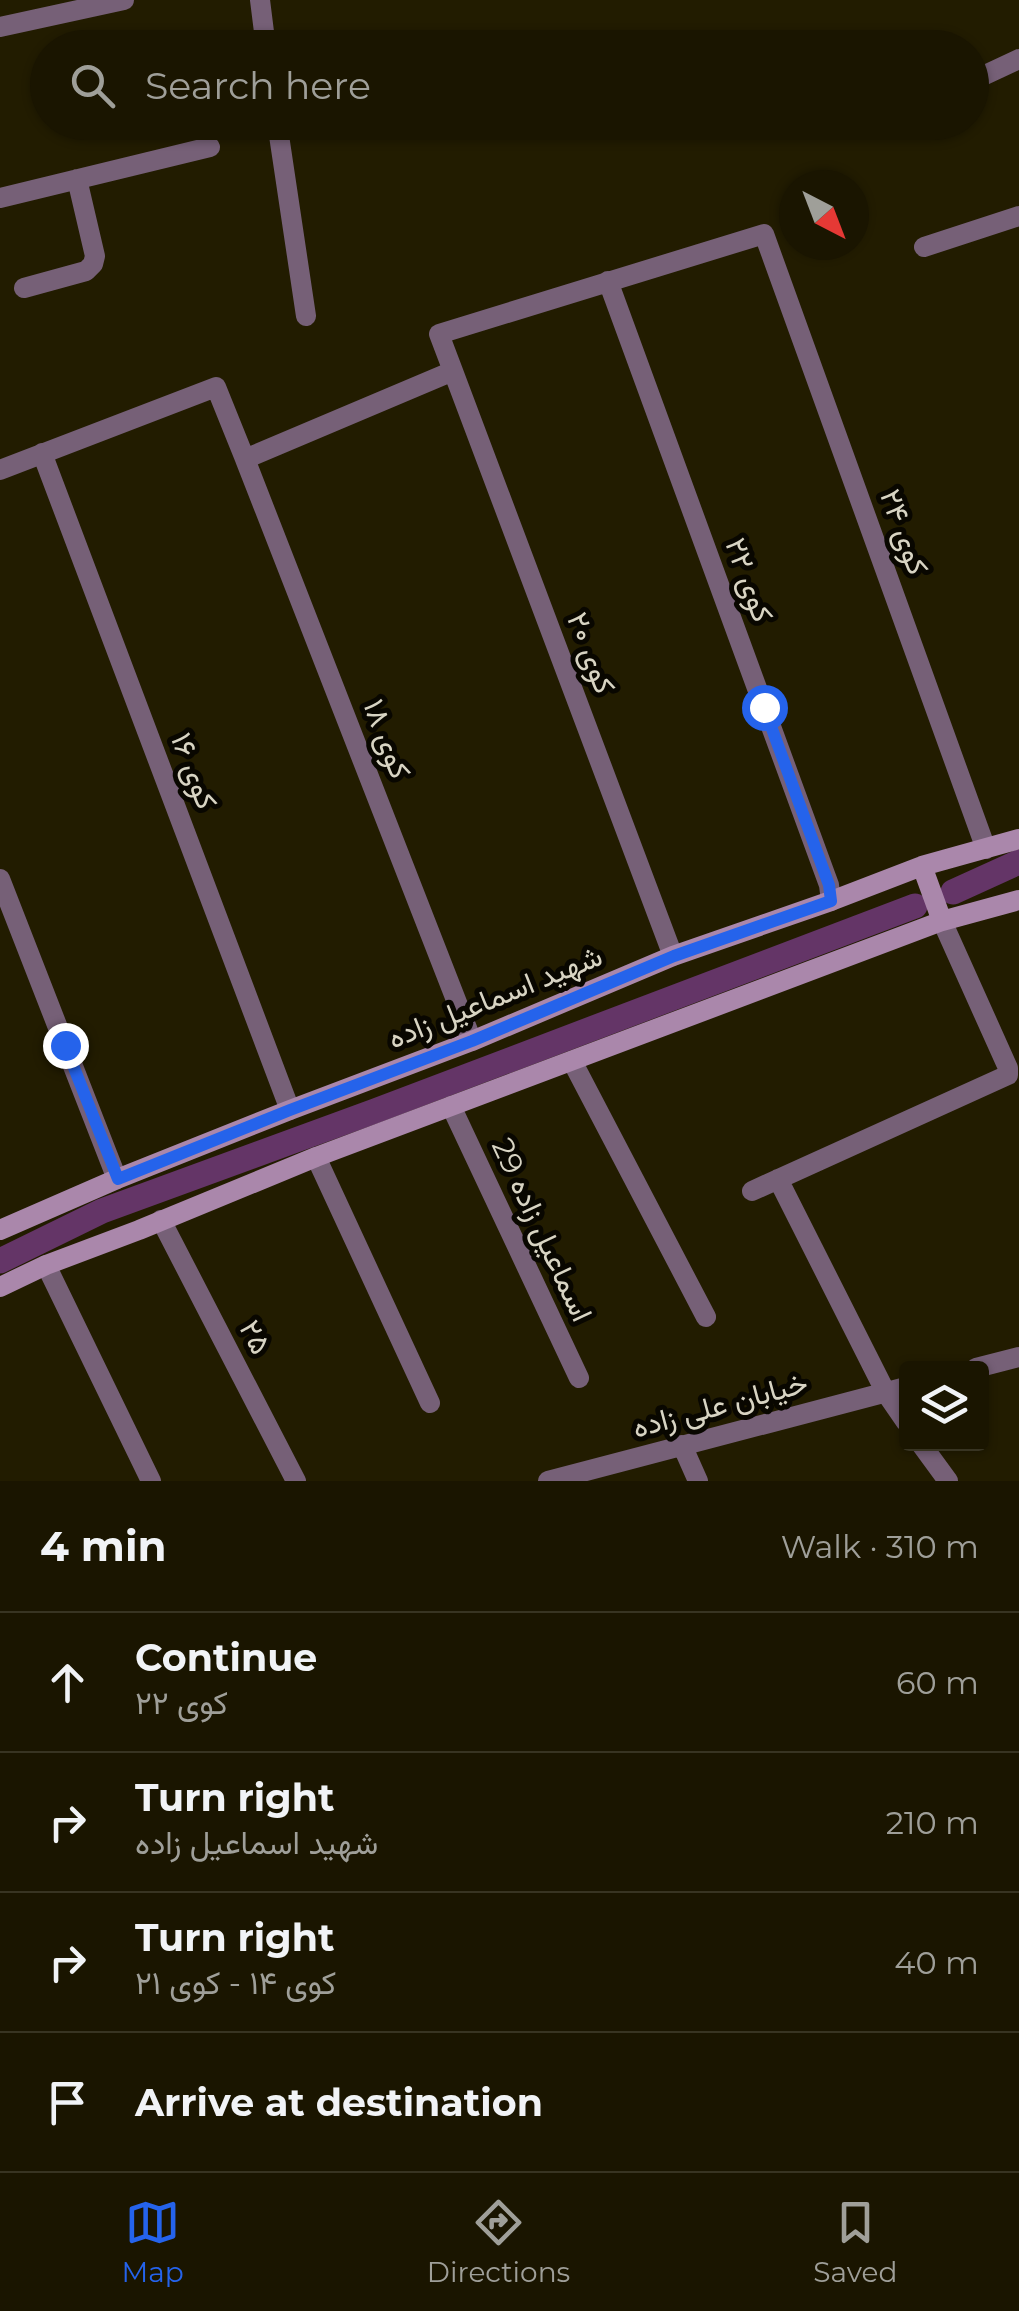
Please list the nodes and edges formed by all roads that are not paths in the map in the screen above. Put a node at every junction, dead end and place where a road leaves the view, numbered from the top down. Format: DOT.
graph roads {
  1 [pos="124,0"];
  2 [pos="260,0"];
  3 [pos="0,27"];
  4 [pos="264,30"];
  5 [pos="1019,60"];
  6 [pos="989,73"];
  7 [pos="281,140"];
  8 [pos="210,147"];
  9 [pos="77,179"];
  10 [pos="0,198"];
  11 [pos="1019,216"];
  12 [pos="924,247"];
  13 [pos="608,281"];
  14 [pos="24,288"];
  15 [pos="306,316"];
  16 [pos="453,371"];
  17 [pos="42,453"];
  18 [pos="246,459"];
  19 [pos="0,470"];
  20 [pos="1019,839"];
  21 [pos="986,849"];
  22 [pos="922,866"];
  23 [pos="0,879"];
  24 [pos="1019,900"];
  25 [pos="831,901"];
  26 [pos="942,921"];
  27 [pos="674,956"];
  28 [pos="472,1041"];
  29 [pos="572,1061"];
  30 [pos="452,1106"];
  31 [pos="290,1110"];
  32 [pos="316,1157"];
  33 [pos="118,1179"];
  34 [pos="778,1179"];
  35 [pos="752,1191"];
  36 [pos="161,1220"];
  37 [pos="0,1230"];
  38 [pos="46,1265"];
  39 [pos="0,1287"];
  40 [pos="706,1316"];
  41 [pos="1019,1357"];
  42 [pos="989,1365"];
  43 [pos="579,1378"];
  44 [pos="896,1390"];
  45 [pos="430,1404"];
  46 [pos="682,1446"];
  47 [pos="926,1451"];
  48 [pos="151,1481"];
  49 [pos="296,1481"];
  50 [pos="548,1481"];
  51 [pos="698,1481"];
  52 [pos="948,1481"];
  1 -- 3 [label="street"];
  2 -- 4 [label="street"];
  5 -- 6 [label="street"];
  7 -- 15 [label="street"];
  8 -- 9 [label="street"];
  9 -- 10 [label="street"];
  9 -- 14 [label="street"];
  11 -- 12 [label="street"];
  13 -- 16 [label="street, کوی ۲۰"];
  13 -- 21 [label="street, کوی ۲۴"];
  13 -- 25 [label="street, کوی ۲۲"];
  16 -- 18 [label="street"];
  16 -- 27 [label="street, کوی ۲۰"];
  17 -- 18 [label="street, کوی ۱۸"];
  17 -- 19 [label="street"];
  17 -- 31 [label="street, کوی ۱۶"];
  18 -- 28 [label="street, کوی ۱۸"];
  20 -- 21 [label="street, شهید اسماعیل زاده"];
  21 -- 22 [label="street, شهید اسماعیل زاده"];
  22 -- 25 [label="street, شهید اسماعیل زاده"];
  22 -- 26 [label="street"];
  23 -- 33 [label="street"];
  24 -- 26 [label="street"];
  25 -- 27 [label="street, شهید اسماعیل زاده"];
  26 -- 29 [label="street"];
  26 -- 34 [label="street"];
  27 -- 28 [label="street, شهید اسماعیل زاده"];
  28 -- 31 [label="street, شهید اسماعیل زاده"];
  29 -- 30 [label="street"];
  29 -- 40 [label="street"];
  30 -- 32 [label="street"];
  30 -- 43 [label="street, اسماعیل زاده 29"];
  31 -- 33 [label="street, شهید اسماعیل زاده"];
  32 -- 36 [label="street"];
  32 -- 45 [label="street"];
  33 -- 37 [label="street, شهید اسماعیل زاده"];
  34 -- 35 [label="street"];
  34 -- 44 [label="street"];
  36 -- 38 [label="street"];
  36 -- 49 [label="street, ۲۵"];
  38 -- 39 [label="street"];
  38 -- 48 [label="street"];
  41 -- 42 [label="street"];
  44 -- 46 [label="street, خیابان علی زاده"];
  46 -- 50 [label="street, خیابان علی زاده"];
  46 -- 51 [label="street"];
  47 -- 52 [label="street"];
}
